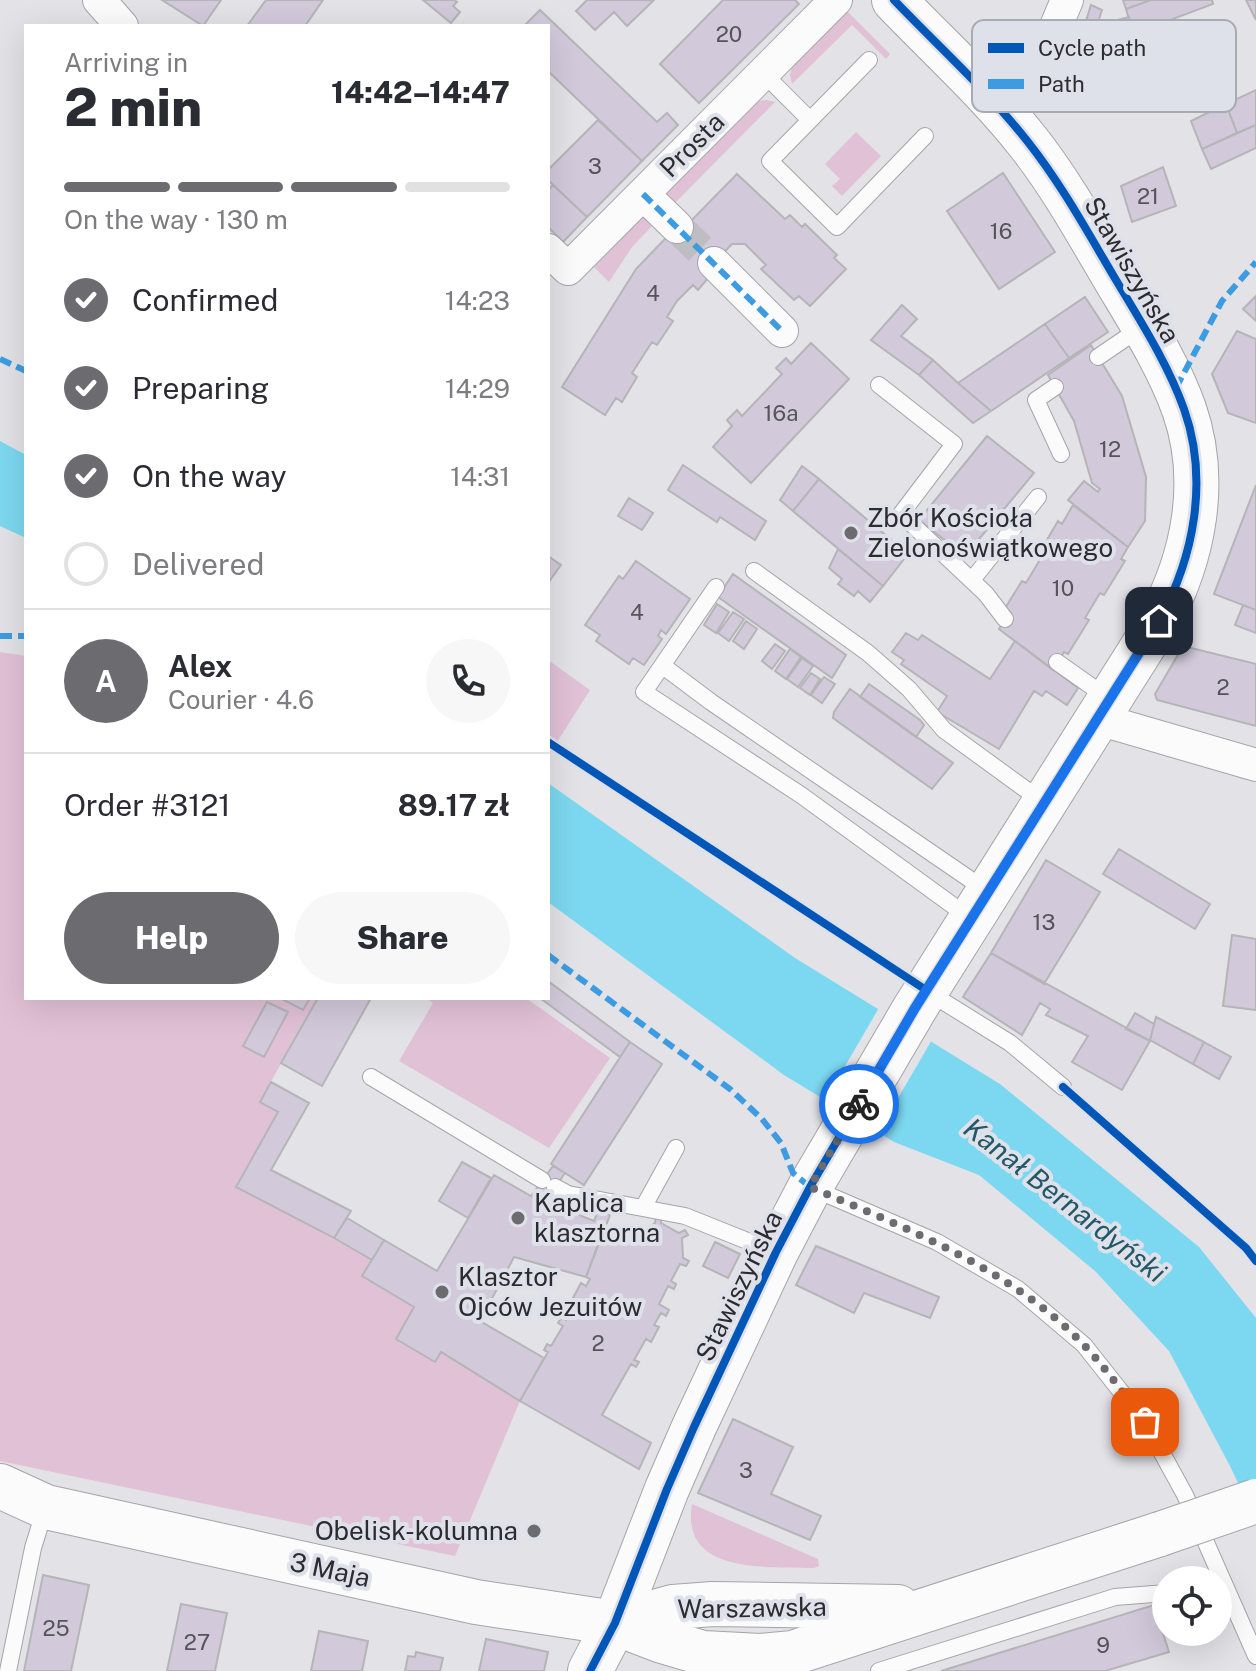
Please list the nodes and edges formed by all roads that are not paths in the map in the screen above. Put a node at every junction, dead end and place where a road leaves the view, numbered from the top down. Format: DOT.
graph roads {
  1 [pos="99,0"];
  2 [pos="836,0"];
  3 [pos="894,0"];
  4 [pos="1067,0"];
  5 [pos="1059,20"];
  6 [pos="120,24"];
  7 [pos="869,60"];
  8 [pos="763,73"];
  9 [pos="972,81"];
  10 [pos="1001,112"];
  11 [pos="1015,112"];
  12 [pos="810,120"];
  13 [pos="1010,121"];
  14 [pos="925,136"];
  15 [pos="643,194"];
  16 [pos="677,227"];
  17 [pos="550,252"];
  18 [pos="714,263"];
  19 [pos="1143,326"];
  20 [pos="782,331"];
  21 [pos="1098,357"];
  22 [pos="879,385"];
  23 [pos="1055,387"];
  24 [pos="1061,454"];
  25 [pos="1038,497"];
  26 [pos="754,571"];
  27 [pos="972,580"];
  28 [pos="716,587"];
  29 [pos="1005,619"];
  30 [pos="1057,662"];
  31 [pos="663,666"];
  32 [pos="1104,709"];
  33 [pos="1256,765"];
  34 [pos="1044,803"];
  35 [pos="980,905"];
  36 [pos="923,995"];
  37 [pos="371,1077"];
  38 [pos="1063,1087"];
  39 [pos="676,1148"];
  40 [pos="817,1176"];
  41 [pos="644,1206"];
  42 [pos="776,1252"];
  43 [pos="0,1486"];
  44 [pos="1256,1501"];
  45 [pos="46,1507"];
  46 [pos="0,1516"];
  47 [pos="1213,1566"];
  48 [pos="1152,1594"];
  49 [pos="931,1608"];
  50 [pos="1232,1609"];
  51 [pos="615,1623"];
  52 [pos="1256,1656"];
  53 [pos="796,1658"];
  54 [pos="8,1671"];
  55 [pos="590,1671"];
  56 [pos="620,1671"];
  57 [pos="879,1671"];
  1 -- 6 [label="street"];
  2 -- 8 [label="street, Prosta"];
  3 -- 9 [label="street, Stawiszyńska"];
  4 -- 5 [label="street"];
  7 -- 12 [label="lane"];
  8 -- 12 [label="lane"];
  8 -- 15 [label="street, Prosta"];
  10 -- 13 [label="street, Stawiszyńska"];
  11 -- 13 [label="street"];
  12 -- 14 [label="lane"];
  13 -- 19 [label="street, Stawiszyńska"];
  15 -- 16 [label="street"];
  15 -- 17 [label="street, Prosta"];
  18 -- 20 [label="street"];
  19 -- 21 [label="lane"];
  19 -- 32 [label="street, Stawiszyńska"];
  22 -- 27 [label="lane"];
  23 -- 24 [label="lane"];
  25 -- 27 [label="lane"];
  26 -- 34 [label="lane"];
  27 -- 29 [label="lane"];
  28 -- 31 [label="lane"];
  30 -- 32 [label="lane"];
  31 -- 35 [label="lane"];
  31 -- 35 [label="lane"];
  32 -- 33 [label="street"];
  32 -- 34 [label="street, Stawiszyńska"];
  34 -- 35 [label="street, Stawiszyńska"];
  35 -- 36 [label="street, Stawiszyńska"];
  36 -- 38 [label="lane"];
  36 -- 40 [label="street, Stawiszyńska"];
  37 -- 41 [label="lane"];
  39 -- 41 [label="lane"];
  40 -- 42 [label="street, Stawiszyńska"];
  40 -- 47 [label="lane"];
  41 -- 42 [label="lane"];
  42 -- 51 [label="street, Stawiszyńska"];
  43 -- 45 [label="street, 3 Maja"];
  44 -- 49 [label="street, Warszawska, bridge"];
  45 -- 46 [label="street, 3 Maja"];
  45 -- 51 [label="street, 3 Maja"];
  45 -- 54 [label="lane"];
  48 -- 57 [label="lane"];
  49 -- 51 [label="street, Warszawska"];
  49 -- 53 [label="street, Warszawska"];
  50 -- 52 [label="lane"];
  51 -- 53 [label="street, Warszawska"];
  51 -- 55 [label="street, Stawiszyńska"];
  51 -- 56 [label="street"];
}
